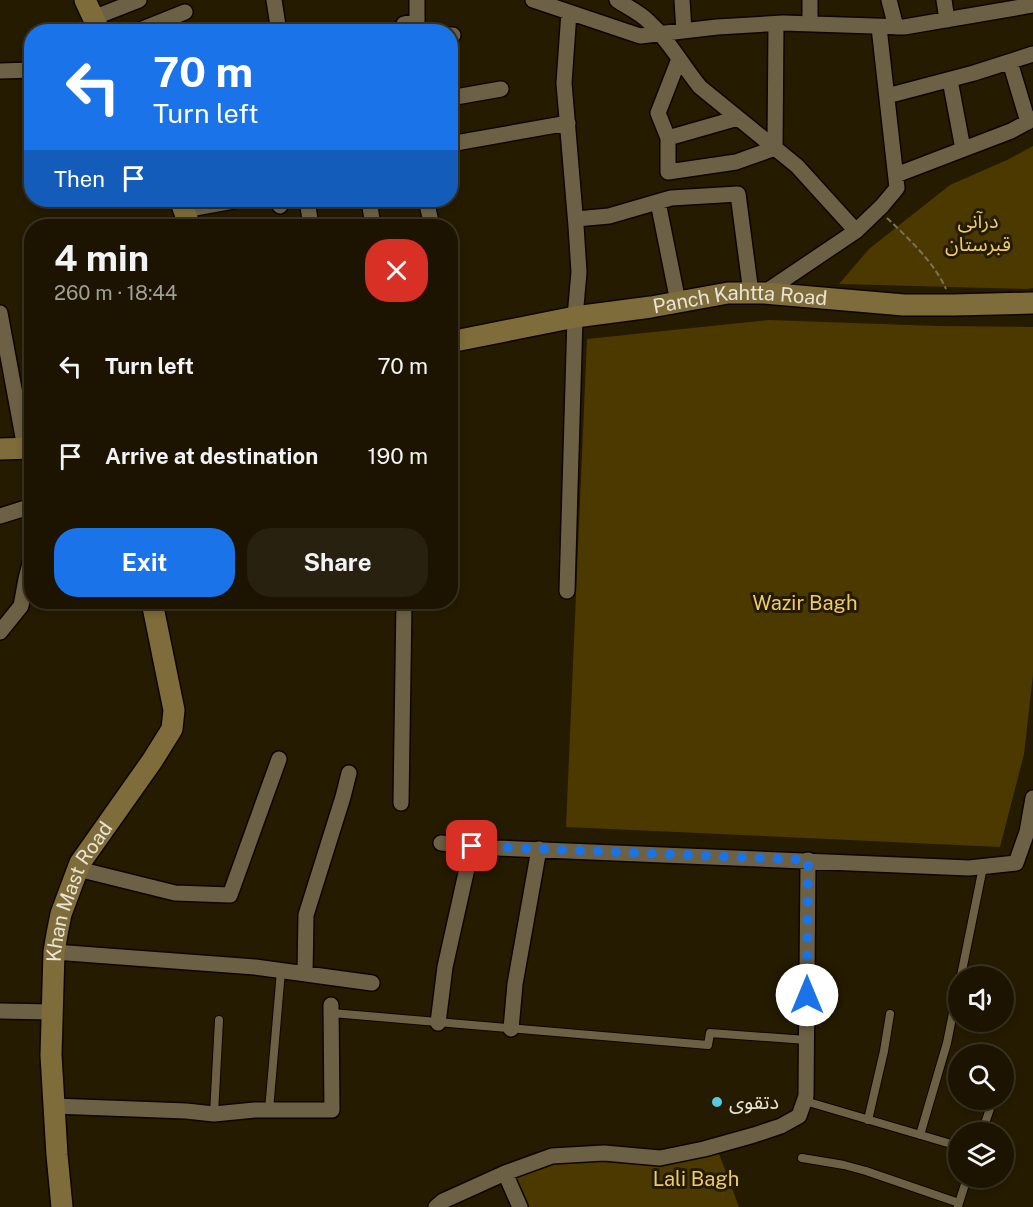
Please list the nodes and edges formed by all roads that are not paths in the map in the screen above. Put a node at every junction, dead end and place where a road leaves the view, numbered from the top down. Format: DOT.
graph roads {
  1 [pos="139,0"];
  2 [pos="274,0"];
  3 [pos="417,0"];
  4 [pos="533,0"];
  5 [pos="617,0"];
  6 [pos="682,0"];
  7 [pos="810,0"];
  8 [pos="889,0"];
  9 [pos="944,0"];
  10 [pos="1033,5"];
  11 [pos="986,7"];
  12 [pos="185,12"];
  13 [pos="568,12"];
  14 [pos="93,16"];
  15 [pos="947,20"];
  16 [pos="155,24"];
  17 [pos="278,24"];
  18 [pos="404,24"];
  19 [pos="776,24"];
  20 [pos="810,24"];
  21 [pos="879,27"];
  22 [pos="896,27"];
  23 [pos="684,31"];
  24 [pos="661,34"];
  25 [pos="1033,54"];
  26 [pos="679,59"];
  27 [pos="1010,62"];
  28 [pos="24,70"];
  29 [pos="0,71"];
  30 [pos="950,80"];
  31 [pos="501,89"];
  32 [pos="887,96"];
  33 [pos="458,97"];
  34 [pos="738,118"];
  35 [pos="1030,121"];
  36 [pos="568,123"];
  37 [pos="668,138"];
  38 [pos="458,143"];
  39 [pos="775,148"];
  40 [pos="963,148"];
  41 [pos="896,175"];
  42 [pos="658,202"];
  43 [pos="208,207"];
  44 [pos="185,212"];
  45 [pos="576,219"];
  46 [pos="856,231"];
  47 [pos="757,293"];
  48 [pos="678,302"];
  49 [pos="1033,303"];
  50 [pos="0,313"];
  51 [pos="575,317"];
  52 [pos="458,340"];
  53 [pos="24,429"];
  54 [pos="24,448"];
  55 [pos="0,449"];
  56 [pos="24,508"];
  57 [pos="0,516"];
  58 [pos="24,590"];
  59 [pos="567,591"];
  60 [pos="153,609"];
  61 [pos="404,609"];
  62 [pos="0,632"];
  63 [pos="279,759"];
  64 [pos="349,773"];
  65 [pos="1033,798"];
  66 [pos="401,803"];
  67 [pos="441,843"];
  68 [pos="472,846"];
  69 [pos="539,849"];
  70 [pos="808,860"];
  71 [pos="983,867"];
  72 [pos="78,869"];
  73 [pos="54,952"];
  74 [pos="963,966"];
  75 [pos="281,971"];
  76 [pos="305,974"];
  77 [pos="372,983"];
  78 [pos="332,1009"];
  79 [pos="0,1011"];
  80 [pos="53,1012"];
  81 [pos="890,1014"];
  82 [pos="219,1020"];
  83 [pos="438,1023"];
  84 [pos="511,1029"];
  85 [pos="950,1032"];
  86 [pos="807,1040"];
  87 [pos="805,1101"];
  88 [pos="54,1106"];
  89 [pos="269,1110"];
  90 [pos="214,1114"];
  91 [pos="868,1120"];
  92 [pos="920,1135"];
  93 [pos="948,1143"];
  94 [pos="802,1158"];
  95 [pos="505,1173"];
  96 [pos="964,1188"];
  97 [pos="442,1205"];
  98 [pos="958,1205"];
  99 [pos="62,1207"];
  100 [pos="520,1207"];
  1 -- 14 [label="street"];
  2 -- 17 [label="street"];
  3 -- 18 [label="street"];
  4 -- 13 [label="street"];
  5 -- 24 [label="street"];
  6 -- 23 [label="street"];
  7 -- 20 [label="street"];
  8 -- 22 [label="street"];
  9 -- 15 [label="street"];
  10 -- 11 [label="street"];
  11 -- 15 [label="street"];
  12 -- 16 [label="street"];
  13 -- 24 [label="street"];
  13 -- 36 [label="street"];
  15 -- 22 [label="street"];
  19 -- 20 [label="street"];
  19 -- 23 [label="street"];
  19 -- 39 [label="street"];
  20 -- 21 [label="street"];
  21 -- 22 [label="street"];
  21 -- 32 [label="street"];
  23 -- 24 [label="street"];
  24 -- 26 [label="street"];
  25 -- 27 [label="street"];
  26 -- 34 [label="street"];
  26 -- 37 [label="street"];
  27 -- 30 [label="street"];
  27 -- 35 [label="street"];
  28 -- 29 [label="street"];
  30 -- 32 [label="street"];
  30 -- 40 [label="street"];
  31 -- 33 [label="street"];
  32 -- 41 [label="street"];
  34 -- 37 [label="street"];
  34 -- 39 [label="street"];
  35 -- 40 [label="street"];
  36 -- 38 [label="street"];
  36 -- 45 [label="street"];
  37 -- 39 [label="street"];
  39 -- 46 [label="street"];
  40 -- 41 [label="street"];
  41 -- 46 [label="street"];
  42 -- 45 [label="street"];
  42 -- 47 [label="street"];
  42 -- 48 [label="street"];
  43 -- 44 [label="street"];
  45 -- 51 [label="street"];
  46 -- 47 [label="street"];
  47 -- 48 [label="main road, Panch Kahtta Road"];
  47 -- 49 [label="main road, Panch Kahtta Road"];
  48 -- 51 [label="main road, Panch Kahtta Road"];
  50 -- 53 [label="street"];
  51 -- 52 [label="main road, Panch Kahtta Road"];
  51 -- 59 [label="street"];
  54 -- 55 [label="main road"];
  56 -- 57 [label="street"];
  58 -- 62 [label="street"];
  60 -- 72 [label="main road, Khan Mast Road"];
  61 -- 66 [label="street"];
  63 -- 72 [label="street"];
  64 -- 76 [label="street"];
  65 -- 71 [label="street"];
  67 -- 68 [label="street"];
  68 -- 69 [label="street"];
  68 -- 83 [label="street"];
  69 -- 70 [label="street"];
  69 -- 84 [label="street"];
  70 -- 71 [label="street"];
  70 -- 86 [label="street"];
  71 -- 74 [label="lane"];
  72 -- 73 [label="main road, Khan Mast Road"];
  73 -- 75 [label="street"];
  73 -- 80 [label="main road, Khan Mast Road"];
  75 -- 76 [label="street"];
  75 -- 89 [label="lane"];
  76 -- 77 [label="street"];
  78 -- 83 [label="lane"];
  78 -- 89 [label="street"];
  79 -- 80 [label="street"];
  80 -- 88 [label="main road, Khan Mast Road"];
  81 -- 91 [label="lane"];
  82 -- 90 [label="lane"];
  83 -- 84 [label="lane"];
  84 -- 86 [label="lane"];
  85 -- 92 [label="lane"];
  86 -- 87 [label="street"];
  87 -- 91 [label="lane"];
  87 -- 95 [label="street"];
  88 -- 90 [label="street"];
  88 -- 99 [label="main road, Khan Mast Road"];
  89 -- 90 [label="street"];
  91 -- 92 [label="lane"];
  92 -- 93 [label="lane"];
  94 -- 98 [label="lane"];
  95 -- 97 [label="street"];
  95 -- 100 [label="street"];
  96 -- 98 [label="lane"];
}
